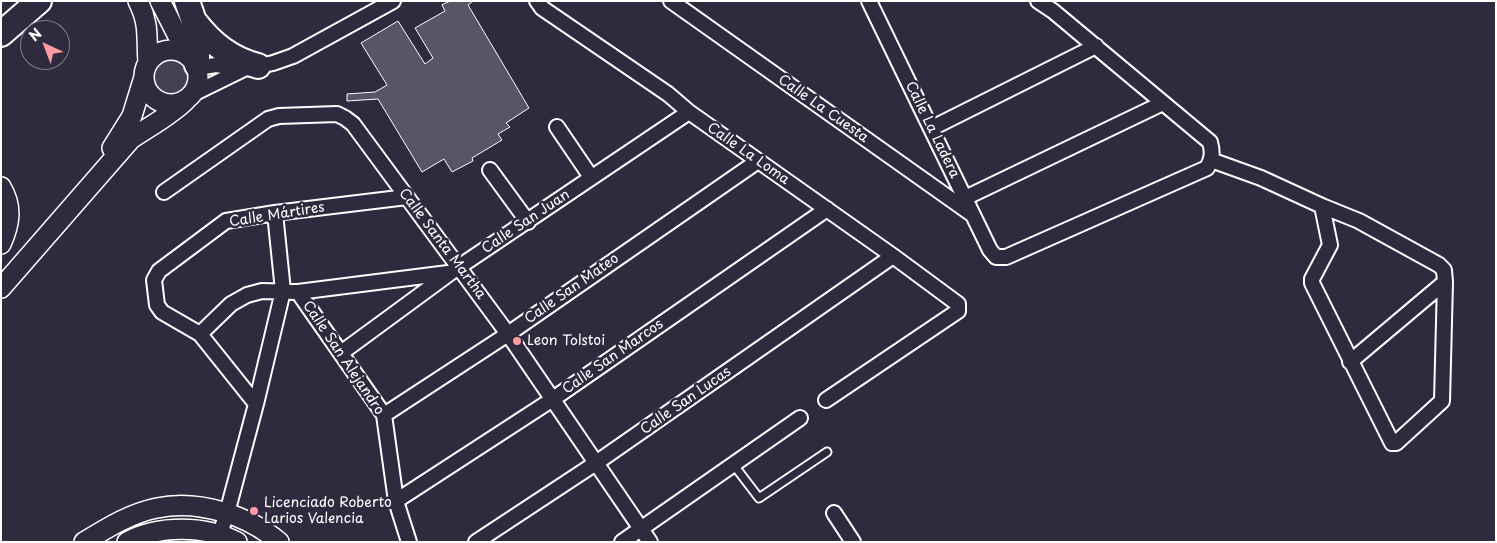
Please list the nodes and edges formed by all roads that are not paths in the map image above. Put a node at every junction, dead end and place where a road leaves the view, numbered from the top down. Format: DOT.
graph roads {
  1 [pos="38,1"];
  2 [pos="138,1"];
  3 [pos="160,1"];
  4 [pos="393,1"];
  5 [pos="537,1"];
  6 [pos="671,1"];
  7 [pos="869,1"];
  8 [pos="1038,1"];
  9 [pos="191,12"];
  10 [pos="1,34"];
  11 [pos="1096,46"];
  12 [pos="194,62"];
  13 [pos="251,68"];
  14 [pos="146,70"];
  15 [pos="190,97"];
  16 [pos="1163,103"];
  17 [pos="689,112"];
  18 [pos="557,127"];
  19 [pos="932,128"];
  20 [pos="1212,160"];
  21 [pos="758,161"];
  22 [pos="490,170"];
  23 [pos="591,177"];
  24 [pos="1,187"];
  25 [pos="164,192"];
  26 [pos="407,197"];
  27 [pos="965,198"];
  28 [pos="1322,206"];
  29 [pos="827,209"];
  30 [pos="275,213"];
  31 [pos="974,216"];
  32 [pos="528,222"];
  33 [pos="1,244"];
  34 [pos="893,256"];
  35 [pos="455,270"];
  36 [pos="1,273"];
  37 [pos="1445,282"];
  38 [pos="1,288"];
  39 [pos="283,291"];
  40 [pos="298,292"];
  41 [pos="200,334"];
  42 [pos="508,334"];
  43 [pos="341,353"];
  44 [pos="1350,362"];
  45 [pos="553,398"];
  46 [pos="826,400"];
  47 [pos="256,404"];
  48 [pos="384,415"];
  49 [pos="800,418"];
  50 [pos="827,452"];
  51 [pos="596,464"];
  52 [pos="733,464"];
  53 [pos="396,501"];
  54 [pos="227,513"];
  55 [pos="834,513"];
  56 [pos="641,529"];
  57 [pos="218,538"];
  58 [pos="84,542"];
  59 [pos="127,542"];
  60 [pos="237,542"];
  61 [pos="279,542"];
  62 [pos="410,542"];
  63 [pos="476,542"];
  64 [pos="622,542"];
  65 [pos="650,542"];
  66 [pos="854,542"];
  1 -- 10 [label="highway"];
  2 -- 14 [label="street"];
  3 -- 12 [label="street"];
  4 -- 13 [label="street"];
  5 -- 17 [label="street, Calle La Loma"];
  6 -- 31 [label="street, Calle La Cuesta"];
  7 -- 19 [label="street, Calle La Ladera"];
  8 -- 11 [label="street"];
  9 -- 12 [label="highway"];
  9 -- 13 [label="highway"];
  11 -- 16 [label="street"];
  11 -- 19 [label="street"];
  12 -- 13 [label="street"];
  12 -- 14 [label="street"];
  12 -- 15 [label="street"];
  13 -- 15 [label="street"];
  14 -- 15 [label="street"];
  14 -- 36 [label="street"];
  15 -- 38 [label="street"];
  16 -- 20 [label="street"];
  16 -- 27 [label="street"];
  17 -- 21 [label="street, Calle La Loma"];
  17 -- 23 [label="street, Calle San Juan"];
  18 -- 23 [label="street"];
  19 -- 27 [label="street, Calle La Ladera"];
  20 -- 28 [label="street"];
  20 -- 31 [label="street, Calle La Ladera"];
  21 -- 29 [label="street, Calle La Loma"];
  21 -- 42 [label="street, Calle San Mateo"];
  22 -- 32 [label="street"];
  23 -- 32 [label="street, Calle San Juan"];
  24 -- 33 [label="street"];
  25 -- 26 [label="street, Calle Santa Martha"];
  26 -- 30 [label="street, Calle Mártires"];
  26 -- 35 [label="street, Calle Santa Martha"];
  27 -- 31 [label="street, Calle La Ladera"];
  28 -- 37 [label="street"];
  28 -- 44 [label="street"];
  29 -- 34 [label="street, Calle La Loma"];
  29 -- 45 [label="street, Calle San Marcos"];
  30 -- 39 [label="street"];
  30 -- 41 [label="street, Calle Mártires"];
  32 -- 35 [label="street, Calle San Juan"];
  34 -- 46 [label="street, Calle La Loma"];
  34 -- 51 [label="street, Calle San Lucas"];
  35 -- 40 [label="street"];
  35 -- 42 [label="street, Calle Santa Martha"];
  35 -- 43 [label="street, Calle San Juan"];
  37 -- 44 [label="street"];
  37 -- 44 [label="street"];
  39 -- 40 [label="street"];
  39 -- 41 [label="street"];
  39 -- 47 [label="street"];
  40 -- 43 [label="street, Calle San Alejandro"];
  41 -- 47 [label="street"];
  42 -- 45 [label="street, Calle Santa Martha"];
  42 -- 48 [label="street, Calle San Mateo"];
  43 -- 48 [label="street, Calle San Alejandro"];
  45 -- 51 [label="street, Calle Santa Martha"];
  45 -- 53 [label="street, Calle San Marcos"];
  47 -- 54 [label="street"];
  48 -- 53 [label="street, Calle San Alejandro"];
  49 -- 52 [label="street"];
  50 -- 52 [label="lane"];
  51 -- 56 [label="street, Calle Santa Martha"];
  51 -- 63 [label="street, Calle San Lucas"];
  52 -- 56 [label="street"];
  53 -- 62 [label="street, Calle San Alejandro"];
  54 -- 57 [label="street"];
  54 -- 58 [label="street"];
  54 -- 61 [label="street"];
  55 -- 66 [label="street"];
  56 -- 64 [label="street"];
  56 -- 65 [label="street, Calle Santa Martha"];
  57 -- 59 [label="street"];
  57 -- 60 [label="street"];
}
